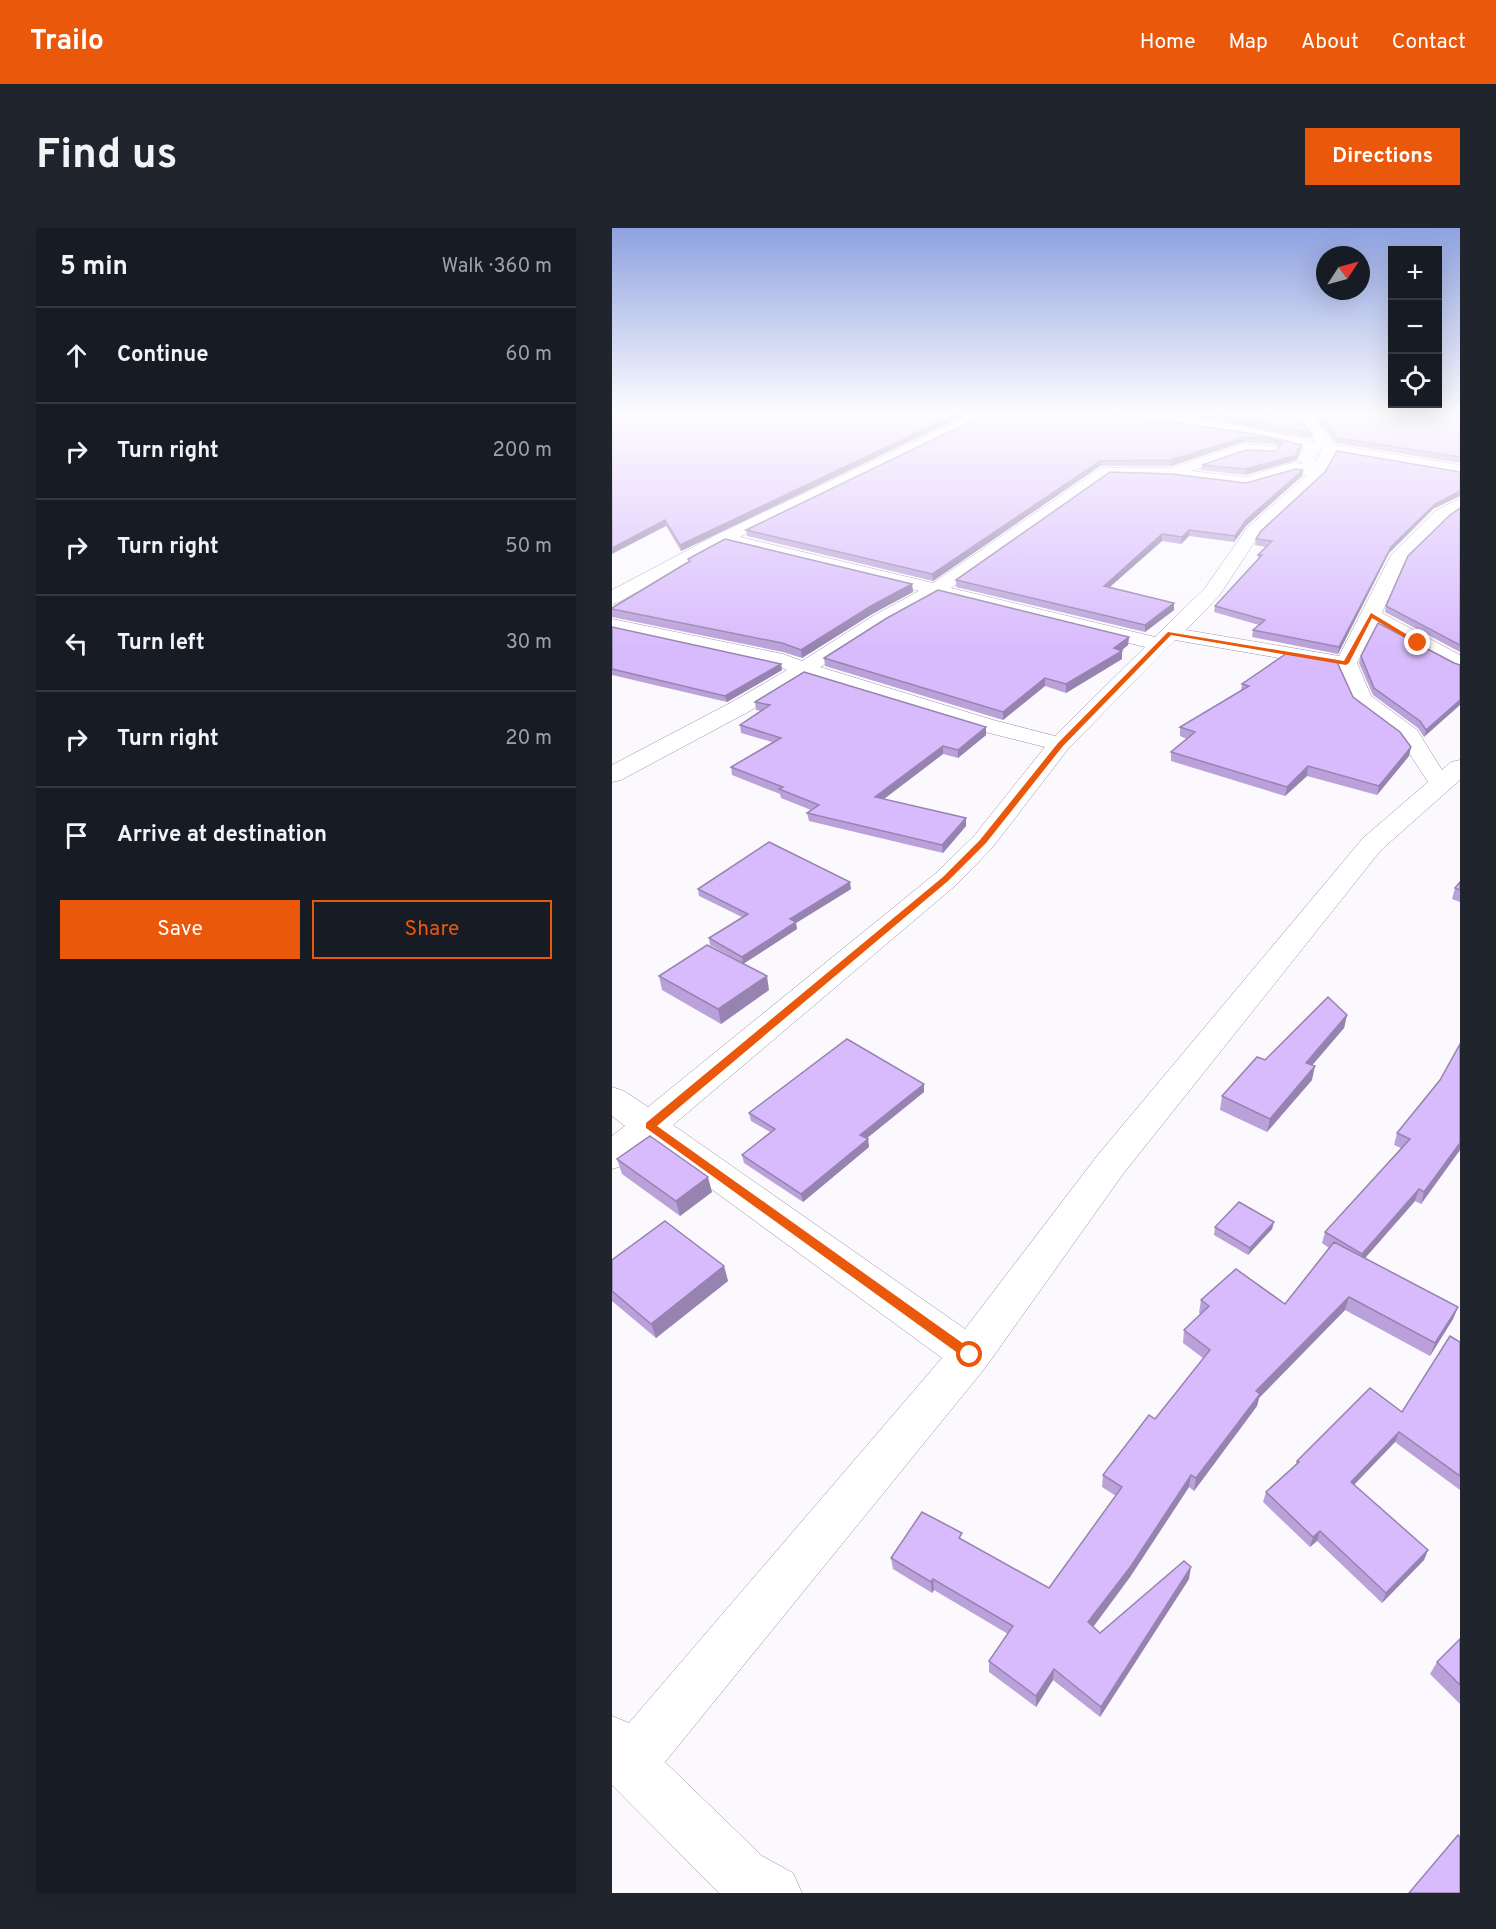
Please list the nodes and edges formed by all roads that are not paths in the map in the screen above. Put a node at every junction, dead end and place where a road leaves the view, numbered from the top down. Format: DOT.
graph roads {
  1 [pos="821,492"];
  2 [pos="1076,492"];
  3 [pos="1297,492"];
  4 [pos="1460,503"];
  5 [pos="724,538"];
  6 [pos="937,589"];
  7 [pos="612,598"];
  8 [pos="1371,615"];
  9 [pos="612,625"];
  10 [pos="1164,638"];
  11 [pos="1346,663"];
  12 [pos="1460,664"];
  13 [pos="802,669"];
  14 [pos="1060,744"];
  15 [pos="612,775"];
  16 [pos="1451,775"];
  17 [pos="612,1099"];
  18 [pos="650,1126"];
  19 [pos="612,1156"];
  20 [pos="970,1355"];
  21 [pos="621,1754"];
  22 [pos="773,1893"];
  1 -- 5 [label="street"];
  2 -- 6 [label="street"];
  3 -- 10 [label="street"];
  4 -- 8 [label="street"];
  5 -- 6 [label="street"];
  5 -- 7 [label="street"];
  6 -- 10 [label="street"];
  6 -- 13 [label="street"];
  8 -- 11 [label="street"];
  8 -- 12 [label="street"];
  9 -- 13 [label="street"];
  10 -- 11 [label="street"];
  10 -- 14 [label="street"];
  11 -- 16 [label="street"];
  13 -- 14 [label="street"];
  13 -- 15 [label="street"];
  14 -- 18 [label="street"];
  16 -- 20 [label="street"];
  17 -- 18 [label="street"];
  18 -- 19 [label="street"];
  18 -- 20 [label="street"];
  20 -- 21 [label="street"];
  21 -- 22 [label="street"];
}
